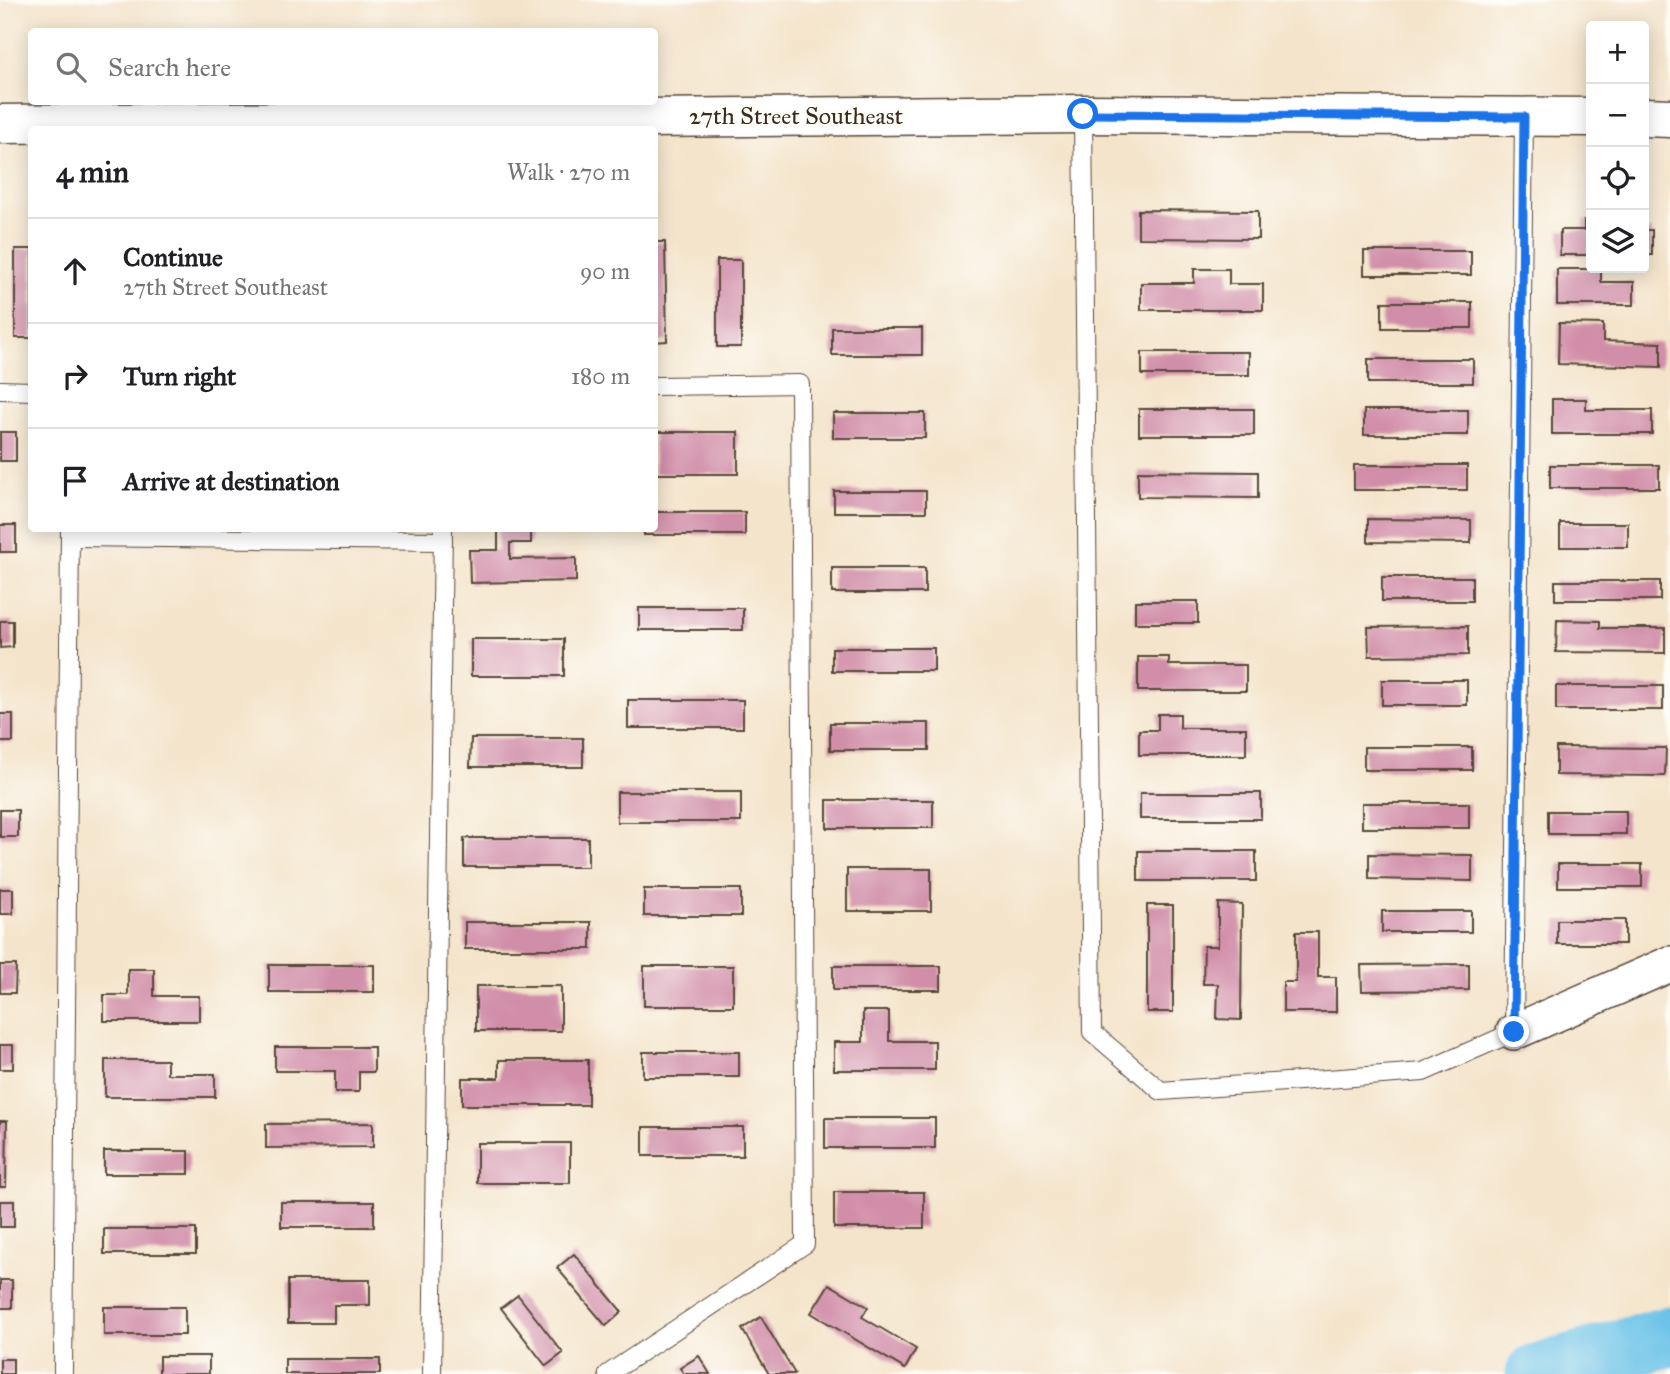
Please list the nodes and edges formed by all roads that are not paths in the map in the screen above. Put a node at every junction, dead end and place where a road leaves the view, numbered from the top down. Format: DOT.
graph roads {
  1 [pos="1083,114"];
  2 [pos="1524,117"];
  3 [pos="1586,117"];
  4 [pos="1649,117"];
  5 [pos="1670,118"];
  6 [pos="0,124"];
  7 [pos="268,125"];
  8 [pos="658,386"];
  9 [pos="0,390"];
  10 [pos="28,391"];
  11 [pos="70,533"];
  12 [pos="443,535"];
  13 [pos="1660,968"];
  14 [pos="1514,1032"];
  15 [pos="63,1374"];
  16 [pos="432,1374"];
  17 [pos="608,1374"];
  1 -- 2 [label="street, 27th Street Southeast"];
  1 -- 7 [label="street, 27th Street Southeast"];
  1 -- 14 [label="lane"];
  2 -- 3 [label="street, 27th Street Southeast"];
  2 -- 14 [label="lane"];
  4 -- 5 [label="street"];
  6 -- 7 [label="street, 27th Street Southeast"];
  8 -- 17 [label="lane"];
  9 -- 10 [label="lane"];
  11 -- 12 [label="lane"];
  11 -- 15 [label="lane"];
  12 -- 16 [label="lane"];
  13 -- 14 [label="street"];
}
